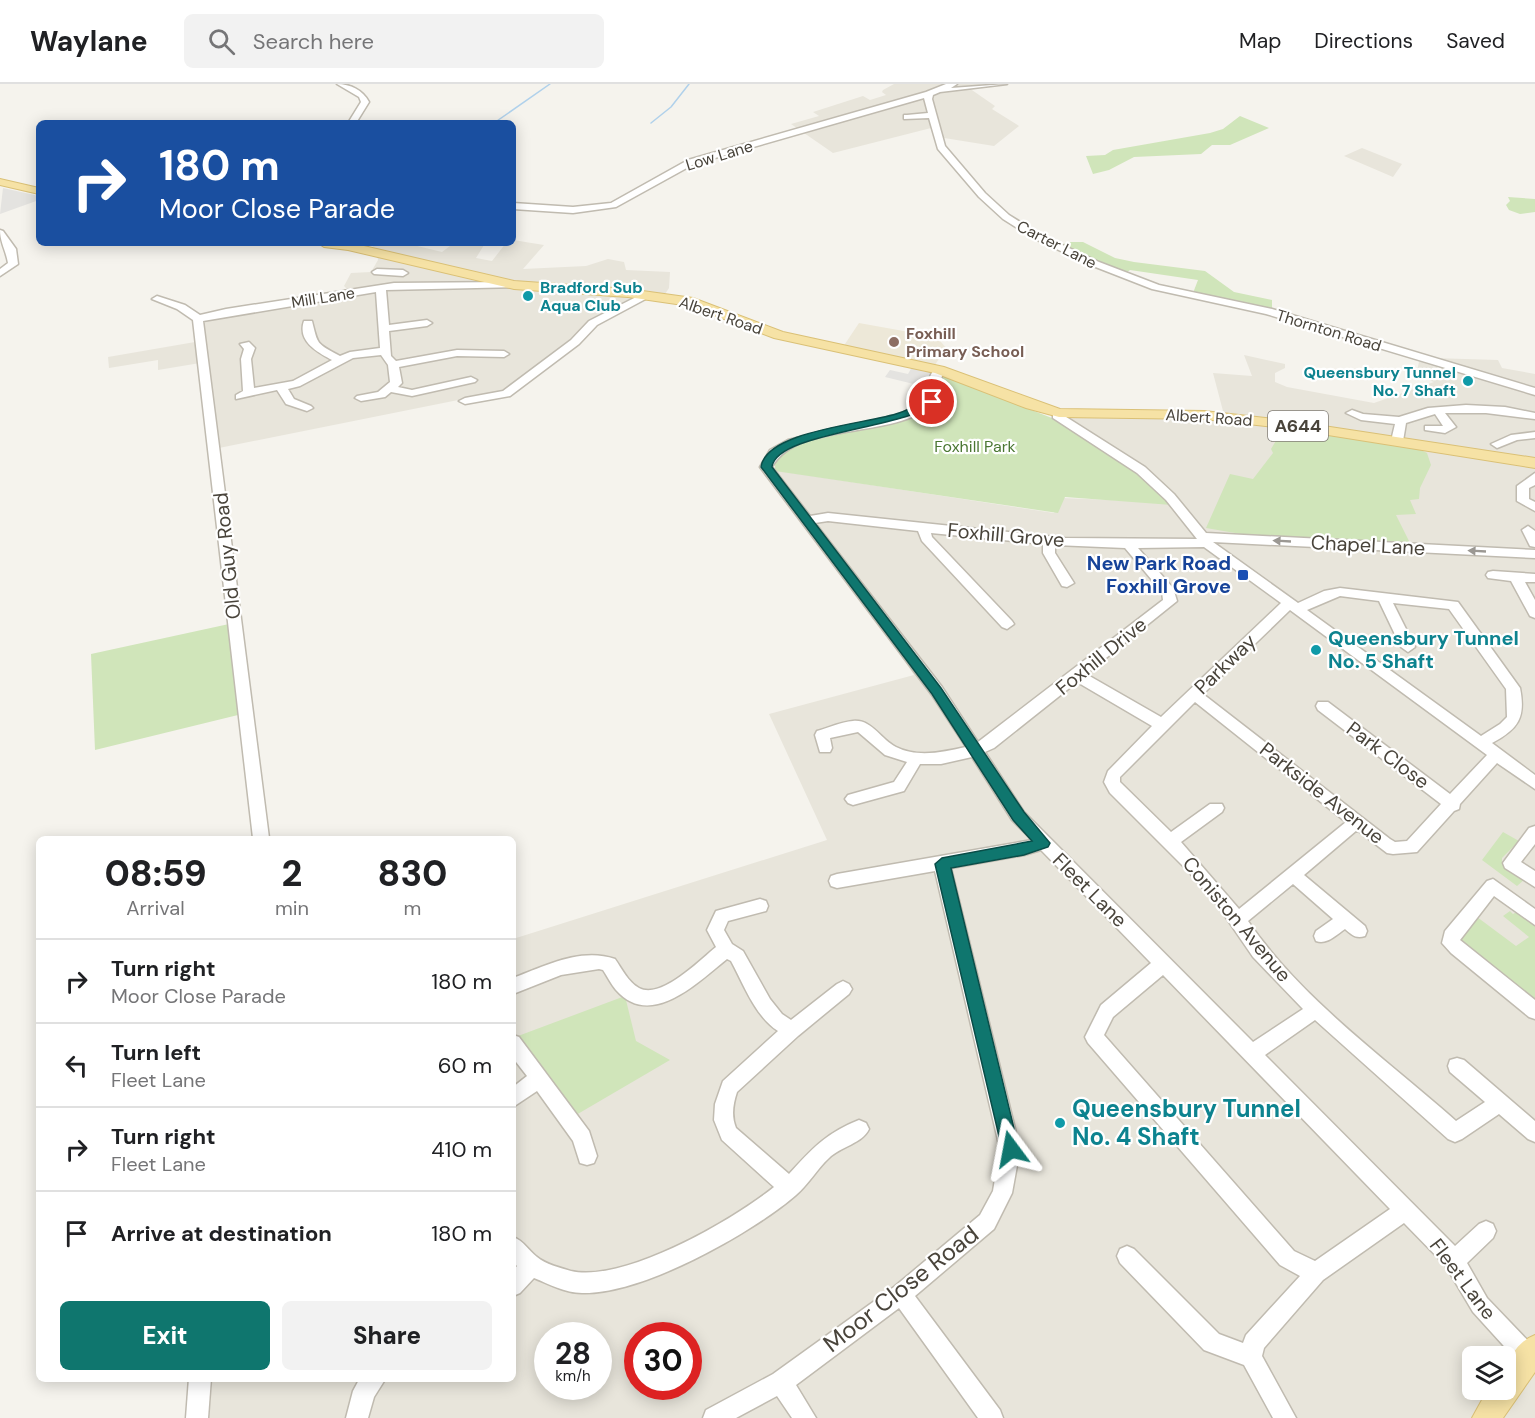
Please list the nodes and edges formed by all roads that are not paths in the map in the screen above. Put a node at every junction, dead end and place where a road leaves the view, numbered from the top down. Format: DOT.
graph roads {
  1 [pos="341,84"];
  2 [pos="953,84"];
  3 [pos="1003,84"];
  4 [pos="933,93"];
  5 [pos="933,114"];
  6 [pos="906,117"];
  7 [pos="354,120"];
  8 [pos="0,182"];
  9 [pos="36,191"];
  10 [pos="516,206"];
  11 [pos="0,233"];
  12 [pos="340,246"];
  13 [pos="399,257"];
  14 [pos="377,272"];
  15 [pos="389,272"];
  16 [pos="464,272"];
  17 [pos="0,273"];
  18 [pos="403,273"];
  19 [pos="514,285"];
  20 [pos="450,287"];
  21 [pos="1156,287"];
  22 [pos="381,288"];
  23 [pos="648,295"];
  24 [pos="157,299"];
  25 [pos="198,319"];
  26 [pos="321,321"];
  27 [pos="428,323"];
  28 [pos="385,329"];
  29 [pos="233,344"];
  30 [pos="386,351"];
  31 [pos="505,354"];
  32 [pos="340,360"];
  33 [pos="393,365"];
  34 [pos="939,370"];
  35 [pos="473,381"];
  36 [pos="282,387"];
  37 [pos="392,389"];
  38 [pos="1535,392"];
  39 [pos="367,395"];
  40 [pos="465,401"];
  41 [pos="299,409"];
  42 [pos="1438,412"];
  43 [pos="1059,413"];
  44 [pos="1352,413"];
  45 [pos="1535,416"];
  46 [pos="1401,421"];
  47 [pos="1429,428"];
  48 [pos="1535,435"];
  49 [pos="1397,441"];
  50 [pos="1497,444"];
  51 [pos="1535,464"];
  52 [pos="1535,477"];
  53 [pos="1535,507"];
  54 [pos="806,520"];
  55 [pos="923,527"];
  56 [pos="1528,530"];
  57 [pos="1049,540"];
  58 [pos="1205,540"];
  59 [pos="1535,543"];
  60 [pos="1131,544"];
  61 [pos="1535,554"];
  62 [pos="1493,575"];
  63 [pos="1516,577"];
  64 [pos="1535,578"];
  65 [pos="1067,583"];
  66 [pos="1383,596"];
  67 [pos="1293,606"];
  68 [pos="1535,613"];
  69 [pos="1007,624"];
  70 [pos="1389,639"];
  71 [pos="1078,676"];
  72 [pos="1194,694"];
  73 [pos="1323,706"];
  74 [pos="1162,725"];
  75 [pos="821,737"];
  76 [pos="1480,743"];
  77 [pos="974,751"];
  78 [pos="1496,755"];
  79 [pos="916,759"];
  80 [pos="1535,783"];
  81 [pos="853,799"];
  82 [pos="1453,805"];
  83 [pos="1216,808"];
  84 [pos="1356,822"];
  85 [pos="261,836"];
  86 [pos="1533,839"];
  87 [pos="1170,841"];
  88 [pos="1043,843"];
  89 [pos="942,864"];
  90 [pos="1293,875"];
  91 [pos="1535,880"];
  92 [pos="837,881"];
  93 [pos="760,906"];
  94 [pos="1535,918"];
  95 [pos="1345,919"];
  96 [pos="1238,920"];
  97 [pos="1359,931"];
  98 [pos="1322,936"];
  99 [pos="726,949"];
  100 [pos="1163,964"];
  101 [pos="516,985"];
  102 [pos="843,989"];
  103 [pos="1317,1009"];
  104 [pos="1535,1011"];
  105 [pos="792,1030"];
  106 [pos="516,1047"];
  107 [pos="1252,1053"];
  108 [pos="1457,1066"];
  109 [pos="539,1078"];
  110 [pos="516,1096"];
  111 [pos="1500,1103"];
  112 [pos="859,1129"];
  113 [pos="1535,1132"];
  114 [pos="587,1156"];
  115 [pos="790,1188"];
  116 [pos="1406,1209"];
  117 [pos="1486,1231"];
  118 [pos="516,1249"];
  119 [pos="1127,1256"];
  120 [pos="1454,1261"];
  121 [pos="531,1266"];
  122 [pos="1317,1273"];
  123 [pos="516,1283"];
  124 [pos="901,1294"];
  125 [pos="1532,1353"];
  126 [pos="1251,1358"];
  127 [pos="1516,1375"];
  128 [pos="200,1382"];
  129 [pos="371,1382"];
  130 [pos="781,1382"];
  131 [pos="1498,1400"];
  132 [pos="197,1418"];
  133 [pos="357,1418"];
  134 [pos="714,1418"];
  135 [pos="805,1418"];
  136 [pos="992,1418"];
  137 [pos="1285,1418"];
  138 [pos="1486,1418"];
  1 -- 7 [label="street"];
  2 -- 4 [label="street"];
  3 -- 4 [label="street"];
  4 -- 5 [label="street, Carter Lane"];
  4 -- 10 [label="street, Low Lane"];
  5 -- 6 [label="street"];
  5 -- 21 [label="street, Carter Lane"];
  8 -- 9 [label="main road"];
  11 -- 17 [label="street"];
  12 -- 13 [label="main road, Albert Road / A644"];
  13 -- 15 [label="street"];
  13 -- 16 [label="main road, Albert Road / A644"];
  14 -- 15 [label="street"];
  15 -- 18 [label="street"];
  16 -- 19 [label="main road, Albert Road / A644"];
  16 -- 20 [label="street"];
  19 -- 20 [label="street, Mill Lane"];
  19 -- 23 [label="main road, Albert Road / A644"];
  20 -- 22 [label="street, Mill Lane"];
  21 -- 38 [label="street, Thornton Road"];
  22 -- 25 [label="street, Mill Lane"];
  22 -- 28 [label="street"];
  23 -- 34 [label="main road, Albert Road / A644"];
  23 -- 40 [label="street"];
  24 -- 25 [label="street"];
  25 -- 85 [label="street, Old Guy Road"];
  26 -- 32 [label="street"];
  27 -- 28 [label="street"];
  28 -- 30 [label="street"];
  29 -- 36 [label="street"];
  30 -- 32 [label="street"];
  30 -- 33 [label="street"];
  31 -- 33 [label="street"];
  32 -- 36 [label="street"];
  33 -- 37 [label="street"];
  34 -- 43 [label="main road, A644"];
  34 -- 54 [label="street, Fleet Lane"];
  35 -- 37 [label="street"];
  36 -- 41 [label="street"];
  37 -- 39 [label="street"];
  42 -- 45 [label="street"];
  42 -- 46 [label="street"];
  42 -- 47 [label="street"];
  43 -- 49 [label="main road, Albert Road / A644"];
  43 -- 58 [label="street"];
  44 -- 46 [label="street"];
  46 -- 49 [label="street"];
  48 -- 50 [label="street"];
  49 -- 51 [label="main road, Albert Road / A644"];
  52 -- 53 [label="street"];
  54 -- 55 [label="street, Foxhill Grove"];
  54 -- 77 [label="street, Fleet Lane"];
  55 -- 57 [label="street, Foxhill Grove"];
  55 -- 69 [label="street"];
  56 -- 59 [label="street"];
  57 -- 60 [label="street, Foxhill Grove"];
  57 -- 65 [label="street"];
  58 -- 60 [label="street, Foxhill Grove"];
  61 -- 58 [label="street, Chapel Lane, one-way"];
  58 -- 67 [label="street"];
  60 -- 71 [label="street, Foxhill Drive"];
  62 -- 63 [label="street"];
  63 -- 64 [label="street"];
  63 -- 68 [label="street"];
  66 -- 67 [label="street, Parkway"];
  66 -- 70 [label="street"];
  66 -- 76 [label="street, Parkway"];
  67 -- 72 [label="street, Parkway"];
  67 -- 76 [label="street"];
  71 -- 74 [label="street"];
  71 -- 77 [label="street, Foxhill Drive"];
  72 -- 74 [label="street, Parkway"];
  72 -- 84 [label="street, Parkside Avenue"];
  73 -- 82 [label="street, Park Close"];
  74 -- 87 [label="street, Coniston Avenue"];
  75 -- 79 [label="street"];
  76 -- 78 [label="street"];
  77 -- 79 [label="street, Foxhill Drive"];
  77 -- 88 [label="street, Fleet Lane"];
  78 -- 80 [label="street"];
  78 -- 82 [label="street, Parkside Avenue"];
  79 -- 81 [label="street"];
  82 -- 84 [label="street, Parkside Avenue"];
  83 -- 87 [label="street"];
  84 -- 90 [label="street"];
  86 -- 91 [label="street"];
  87 -- 96 [label="street, Coniston Avenue"];
  88 -- 89 [label="street"];
  88 -- 100 [label="street, Fleet Lane"];
  89 -- 92 [label="street"];
  89 -- 124 [label="street, Moor Close Road"];
  90 -- 95 [label="street"];
  90 -- 96 [label="street"];
  93 -- 99 [label="street"];
  94 -- 104 [label="street"];
  95 -- 97 [label="street"];
  95 -- 98 [label="street"];
  96 -- 103 [label="street, Coniston Avenue"];
  99 -- 101 [label="street"];
  99 -- 105 [label="street"];
  100 -- 107 [label="street, Fleet Lane"];
  100 -- 122 [label="street"];
  102 -- 105 [label="street"];
  103 -- 107 [label="street"];
  103 -- 111 [label="street, Coniston Avenue"];
  105 -- 115 [label="street"];
  106 -- 109 [label="street"];
  107 -- 116 [label="street, Fleet Lane"];
  108 -- 111 [label="street"];
  109 -- 110 [label="street"];
  109 -- 114 [label="street"];
  111 -- 113 [label="street"];
  112 -- 115 [label="street"];
  115 -- 121 [label="street"];
  116 -- 120 [label="street, Fleet Lane"];
  116 -- 122 [label="street"];
  117 -- 120 [label="street"];
  118 -- 121 [label="street"];
  119 -- 126 [label="street"];
  120 -- 125 [label="street, Fleet Lane"];
  121 -- 123 [label="street"];
  122 -- 126 [label="street"];
  124 -- 130 [label="street, Moor Close Road"];
  124 -- 136 [label="street"];
  125 -- 127 [label="main road"];
  126 -- 137 [label="street"];
  128 -- 132 [label="street"];
  129 -- 133 [label="street"];
  130 -- 134 [label="street, Moor Close Road"];
  130 -- 135 [label="street"];
  131 -- 138 [label="main road"];
}
